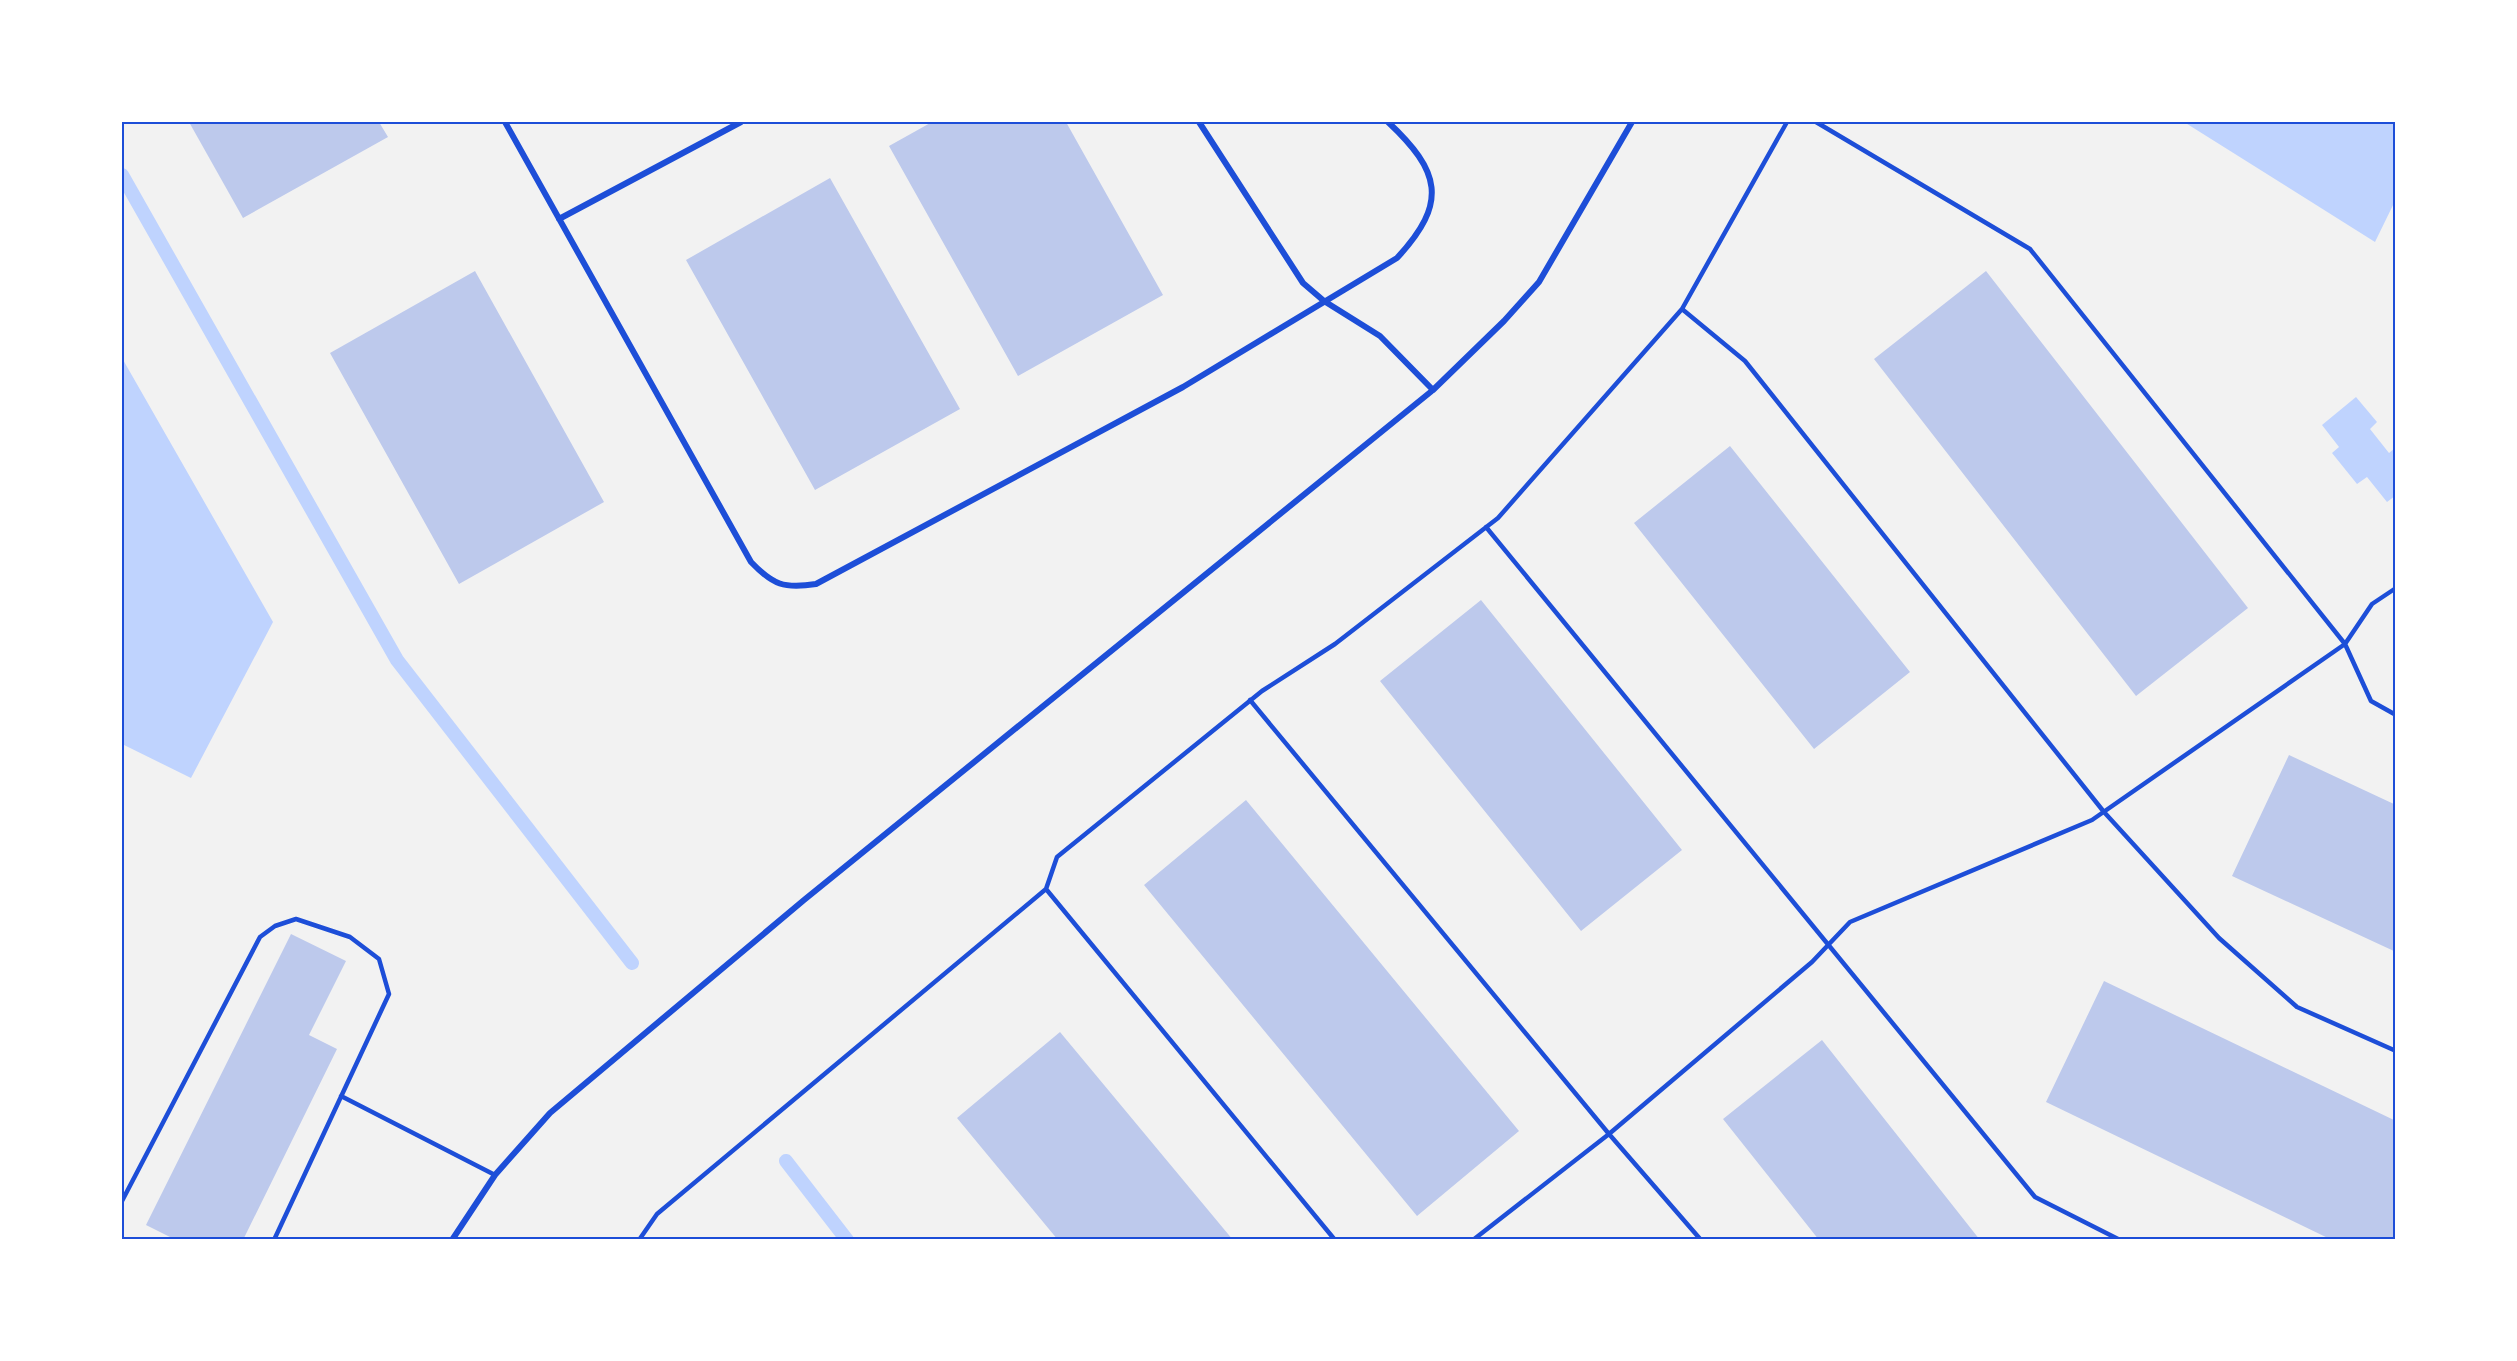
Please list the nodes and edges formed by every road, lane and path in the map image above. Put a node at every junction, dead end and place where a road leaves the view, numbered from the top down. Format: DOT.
graph roads {
  1 [pos="505,122"];
  2 [pos="741,122"];
  3 [pos="1199,122"];
  4 [pos="1388,122"];
  5 [pos="1632,122"];
  6 [pos="1787,122"];
  7 [pos="1816,122"];
  8 [pos="559,219"];
  9 [pos="1324,301"];
  10 [pos="1682,309"];
  11 [pos="1432,390"];
  12 [pos="1486,527"];
  13 [pos="2396,588"];
  14 [pos="2345,644"];
  15 [pos="1250,700"];
  16 [pos="2396,715"];
  17 [pos="2104,812"];
  18 [pos="1046,889"];
  19 [pos="1828,945"];
  20 [pos="2396,1051"];
  21 [pos="341,1096"];
  22 [pos="1609,1134"];
  23 [pos="495,1174"];
  24 [pos="122,1200"];
  25 [pos="274,1239"];
  26 [pos="452,1239"];
  27 [pos="639,1239"];
  28 [pos="1335,1239"];
  29 [pos="1473,1239"];
  30 [pos="1701,1239"];
  31 [pos="2121,1239"];
  1 -- 8 [label="street"];
  2 -- 8 [label="street"];
  3 -- 9 [label="street"];
  4 -- 9 [label="street"];
  5 -- 11 [label="street"];
  6 -- 10 [label="lane"];
  7 -- 14 [label="lane"];
  8 -- 9 [label="street"];
  9 -- 11 [label="street"];
  10 -- 12 [label="lane"];
  10 -- 17 [label="lane"];
  11 -- 23 [label="street"];
  12 -- 15 [label="lane"];
  12 -- 19 [label="lane"];
  13 -- 14 [label="lane"];
  14 -- 16 [label="lane"];
  14 -- 17 [label="lane"];
  15 -- 18 [label="lane"];
  15 -- 22 [label="lane"];
  17 -- 19 [label="lane"];
  17 -- 20 [label="lane"];
  18 -- 27 [label="lane"];
  18 -- 28 [label="lane"];
  19 -- 22 [label="lane"];
  19 -- 31 [label="lane"];
  21 -- 23 [label="lane"];
  21 -- 24 [label="lane"];
  21 -- 25 [label="lane"];
  22 -- 29 [label="lane"];
  22 -- 30 [label="lane"];
  23 -- 26 [label="street"];
}
